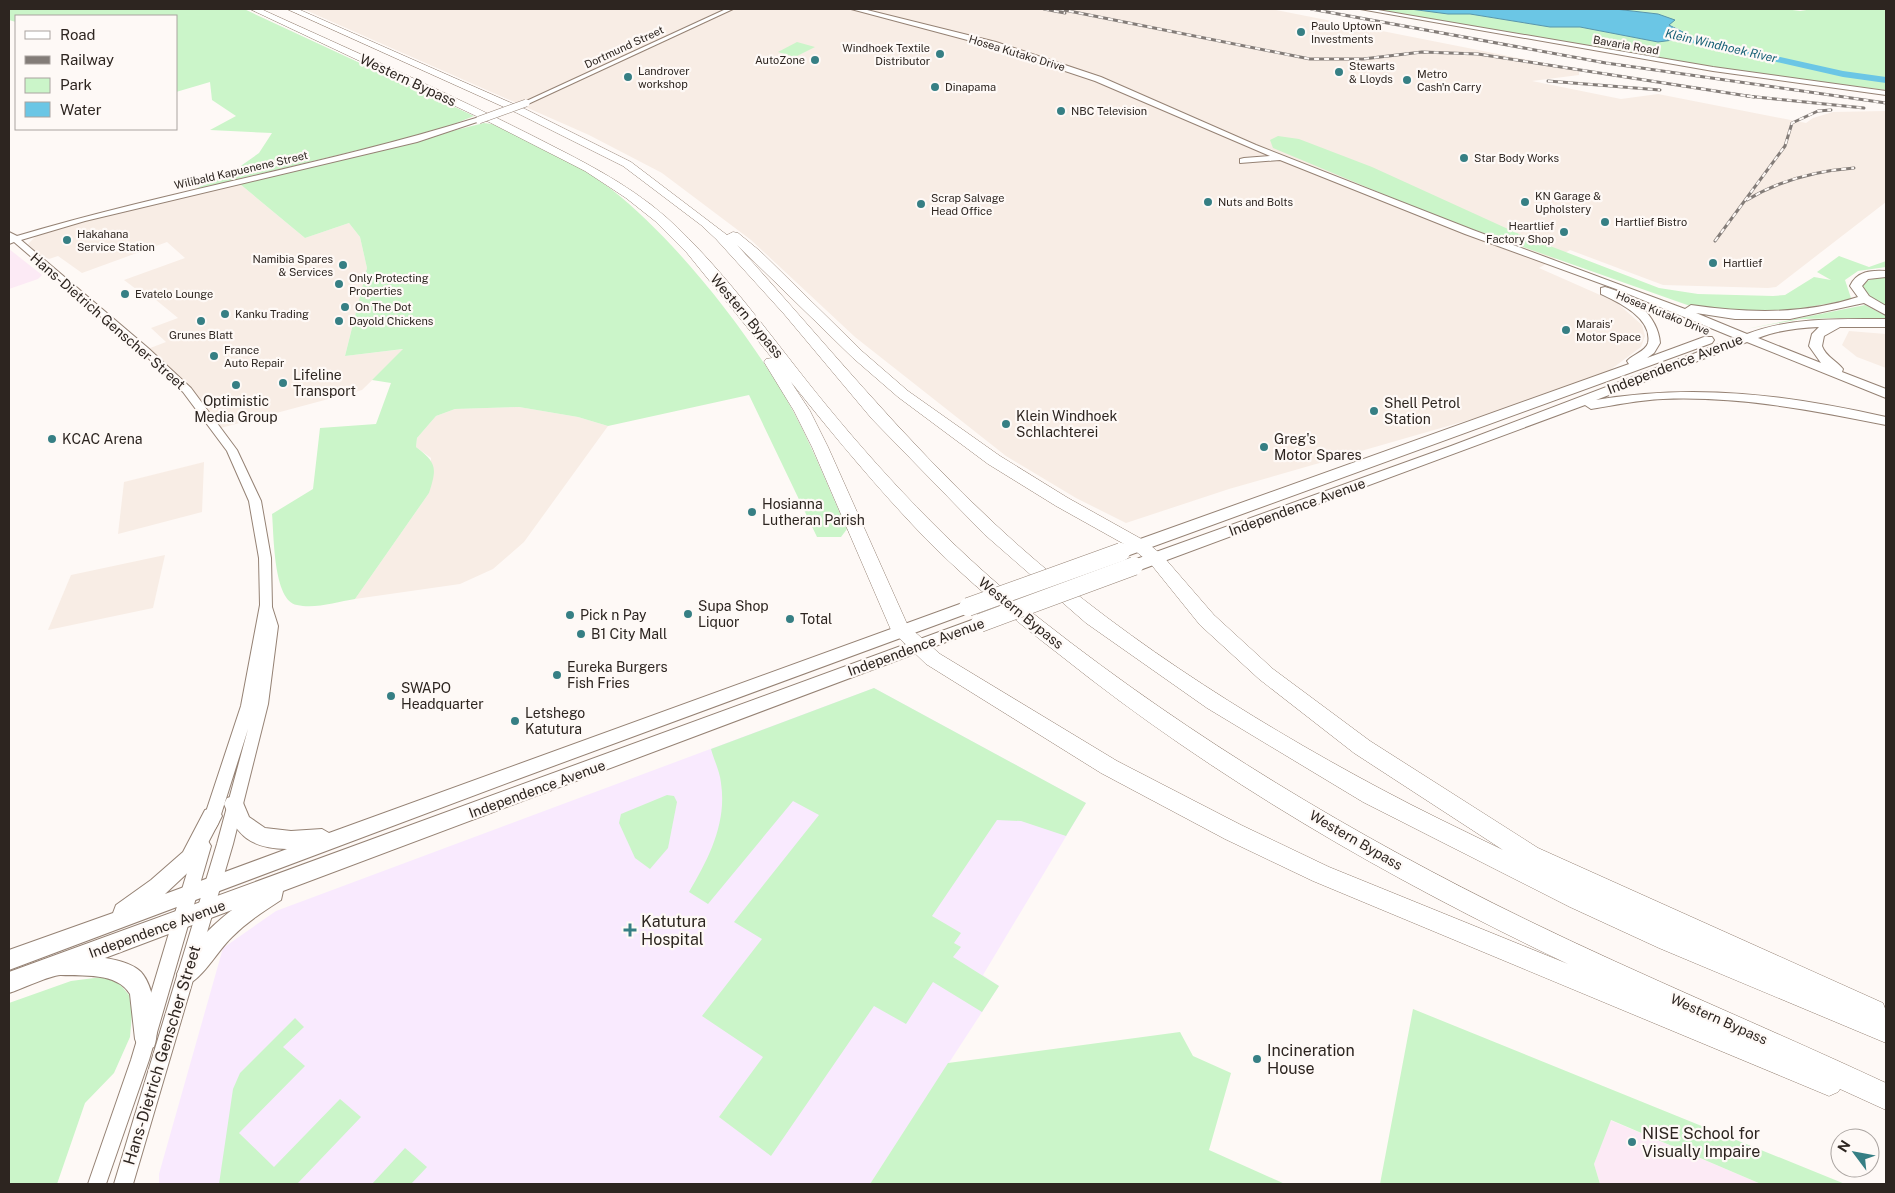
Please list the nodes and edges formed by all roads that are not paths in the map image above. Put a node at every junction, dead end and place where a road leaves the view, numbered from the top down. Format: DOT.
graph roads {
  1 [pos="254,9"];
  2 [pos="291,9"];
  3 [pos="730,9"];
  4 [pos="854,9"];
  5 [pos="1363,9"];
  6 [pos="983,50"];
  7 [pos="1013,50"];
  8 [pos="1886,93"];
  9 [pos="479,120"];
  10 [pos="1242,141"];
  11 [pos="1290,160"];
  12 [pos="627,164"];
  13 [pos="1469,232"];
  14 [pos="11,238"];
  15 [pos="692,250"];
  16 [pos="1886,274"];
  17 [pos="1597,287"];
  18 [pos="1620,287"];
  19 [pos="1865,299"];
  20 [pos="1886,312"];
  21 [pos="1790,315"];
  22 [pos="1842,322"];
  23 [pos="1886,323"];
  24 [pos="1732,336"];
  25 [pos="1602,376"];
  26 [pos="1864,385"];
  27 [pos="1886,394"];
  28 [pos="1886,403"];
  29 [pos="1544,416"];
  30 [pos="1886,421"];
  31 [pos="1148,552"];
  32 [pos="1134,566"];
  33 [pos="266,605"];
  34 [pos="901,630"];
  35 [pos="918,647"];
  36 [pos="234,804"];
  37 [pos="212,816"];
  38 [pos="343,836"];
  39 [pos="306,874"];
  40 [pos="213,885"];
  41 [pos="188,895"];
  42 [pos="205,911"];
  43 [pos="180,920"];
  44 [pos="107,923"];
  45 [pos="9,960"];
  46 [pos="56,966"];
  47 [pos="188,974"];
  48 [pos="9,983"];
  49 [pos="1886,1018"];
  50 [pos="1886,1030"];
  51 [pos="146,1039"];
  52 [pos="1886,1097"];
  53 [pos="1886,1106"];
  54 [pos="97,1184"];
  55 [pos="123,1184"];
  1 -- 15 [label="highway, Western Bypass"];
  2 -- 12 [label="highway, Western Bypass"];
  3 -- 9 [label="street, Dortmund Street, bridge"];
  4 -- 7 [label="main road, Hosea Kutako Drive"];
  5 -- 8 [label="street, Bavaria Road"];
  6 -- 7 [label="main road"];
  7 -- 10 [label="main road, Hosea Kutako Drive"];
  9 -- 14 [label="street, Wilibald Kapuenene Street"];
  10 -- 11 [label="main road, Hosea Kutako Drive"];
  10 -- 11 [label="main road"];
  11 -- 13 [label="main road, Hosea Kutako Drive"];
  12 -- 31 [label="highway"];
  12 -- 50 [label="highway, Western Bypass"];
  13 -- 17 [label="main road, Hosea Kutako Drive"];
  13 -- 18 [label="main road, Hosea Kutako Drive"];
  14 -- 33 [label="street, Hans-Dietrich Genscher Street"];
  15 -- 34 [label="highway"];
  15 -- 52 [label="highway, Western Bypass"];
  16 -- 19 [label="main road"];
  17 -- 24 [label="main road, Hosea Kutako Drive"];
  17 -- 25 [label="main road"];
  18 -- 21 [label="main road"];
  18 -- 24 [label="main road, Hosea Kutako Drive"];
  19 -- 20 [label="main road"];
  19 -- 21 [label="main road, Independence Avenue"];
  21 -- 24 [label="main road, Independence Avenue"];
  22 -- 23 [label="main road, Independence Avenue"];
  22 -- 24 [label="main road, Independence Avenue"];
  22 -- 26 [label="main road"];
  24 -- 25 [label="main road, Independence Avenue"];
  24 -- 26 [label="main road, Hosea Kutako Drive"];
  24 -- 28 [label="main road, Hosea Kutako Drive"];
  24 -- 29 [label="main road, Independence Avenue"];
  25 -- 31 [label="main road, Independence Avenue"];
  26 -- 27 [label="main road, Hosea Kutako Drive"];
  29 -- 30 [label="main road"];
  29 -- 31 [label="main road, Independence Avenue"];
  31 -- 32 [label="main road, Independence Avenue"];
  31 -- 34 [label="main road, Independence Avenue, bridge"];
  31 -- 49 [label="highway"];
  32 -- 35 [label="main road, Independence Avenue, bridge"];
  33 -- 36 [label="street, Hans-Dietrich Genscher Street"];
  33 -- 37 [label="street, Hans-Dietrich Genscher Street"];
  34 -- 35 [label="highway"];
  34 -- 38 [label="main road, Independence Avenue"];
  35 -- 39 [label="main road, Independence Avenue"];
  35 -- 53 [label="highway"];
  36 -- 38 [label="main road"];
  36 -- 40 [label="street, Hans-Dietrich Genscher Street"];
  37 -- 41 [label="street, Hans-Dietrich Genscher Street"];
  37 -- 44 [label="main road"];
  38 -- 40 [label="main road, Independence Avenue"];
  39 -- 42 [label="main road, Independence Avenue"];
  39 -- 47 [label="main road"];
  40 -- 41 [label="main road, Independence Avenue"];
  40 -- 42 [label="street, Hans-Dietrich Genscher Street"];
  41 -- 43 [label="street, Hans-Dietrich Genscher Street"];
  41 -- 44 [label="main road, Independence Avenue"];
  42 -- 43 [label="main road, Independence Avenue"];
  42 -- 47 [label="street, Hans-Dietrich Genscher Street"];
  43 -- 46 [label="main road, Independence Avenue"];
  43 -- 51 [label="street, Hans-Dietrich Genscher Street"];
  44 -- 45 [label="main road, Independence Avenue"];
  46 -- 48 [label="main road, Independence Avenue"];
  46 -- 51 [label="main road"];
  47 -- 55 [label="street, Hans-Dietrich Genscher Street"];
  51 -- 54 [label="street, Hans-Dietrich Genscher Street"];
}
